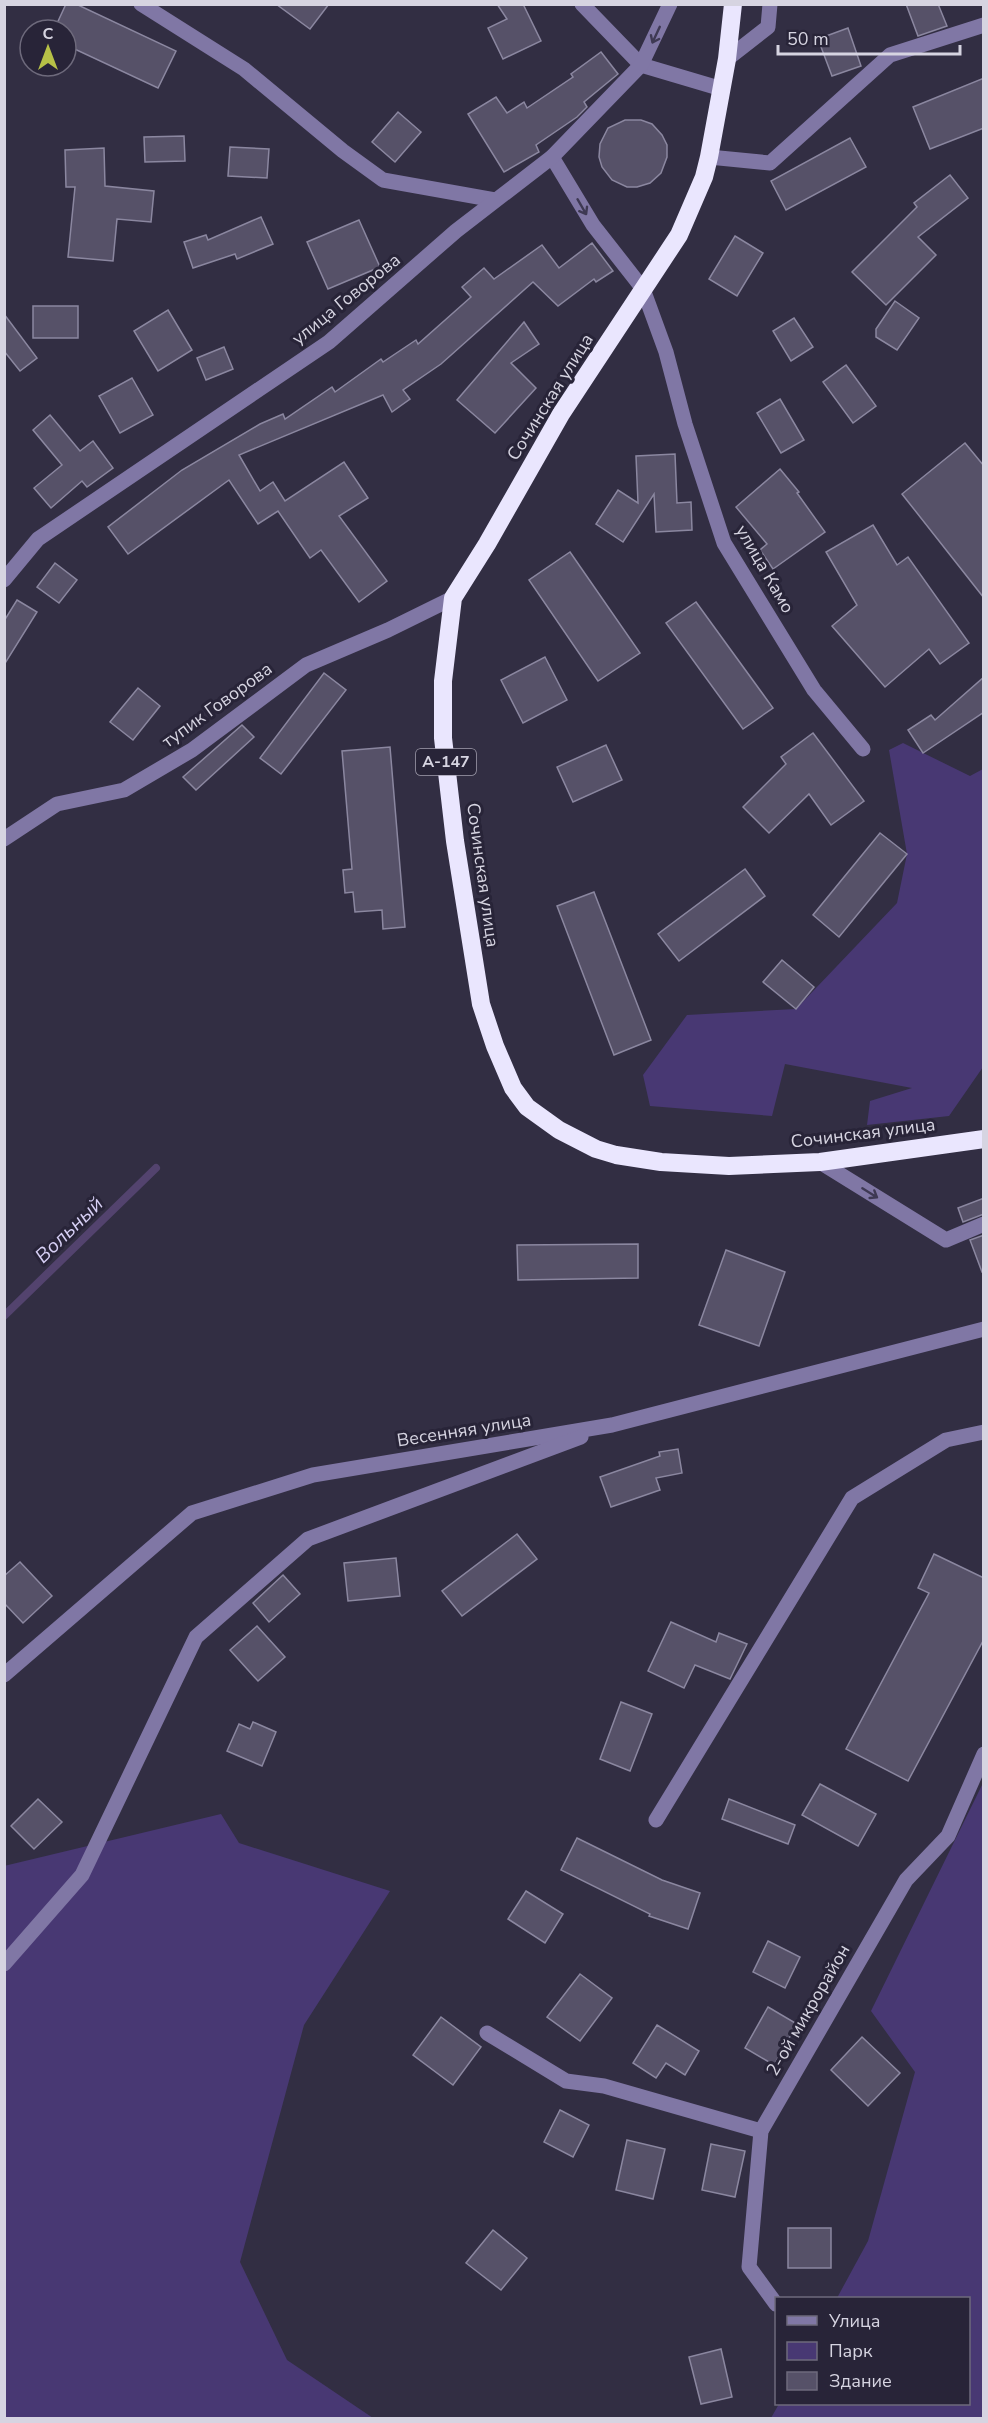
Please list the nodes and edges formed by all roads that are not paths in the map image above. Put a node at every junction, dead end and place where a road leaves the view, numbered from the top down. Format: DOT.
graph roads {
  1 [pos="141,4"];
  2 [pos="582,4"];
  3 [pos="670,4"];
  4 [pos="733,4"];
  5 [pos="770,4"];
  6 [pos="984,25"];
  7 [pos="727,59"];
  8 [pos="641,65"];
  9 [pos="722,88"];
  10 [pos="552,157"];
  11 [pos="709,157"];
  12 [pos="495,200"];
  13 [pos="643,289"];
  14 [pos="4,580"];
  15 [pos="453,598"];
  16 [pos="863,749"];
  17 [pos="4,839"];
  18 [pos="984,1126"];
  19 [pos="978,1140"];
  20 [pos="820,1162"];
  21 [pos="984,1224"];
  22 [pos="984,1329"];
  23 [pos="612,1425"];
  24 [pos="984,1432"];
  25 [pos="4,1674"];
  26 [pos="984,1754"];
  27 [pos="656,1820"];
  28 [pos="4,1964"];
  29 [pos="486,2033"];
  30 [pos="761,2131"];
  31 [pos="775,2301"];
  1 -- 12 [label="street"];
  2 -- 8 [label="street"];
  3 -- 8 [label="street, улица Говорова, one-way"];
  4 -- 7 [label="highway, Сочинская улица / А-147"];
  5 -- 7 [label="street"];
  6 -- 11 [label="street"];
  7 -- 9 [label="highway, Сочинская улица / А-147"];
  8 -- 9 [label="street"];
  8 -- 10 [label="street, улица Говорова"];
  9 -- 11 [label="highway, Сочинская улица / А-147"];
  10 -- 12 [label="street, улица Говорова"];
  10 -- 13 [label="street, улица Камо, one-way"];
  11 -- 13 [label="highway, Сочинская улица / А-147"];
  12 -- 14 [label="street, улица Говорова"];
  13 -- 15 [label="highway, Сочинская улица / А-147"];
  13 -- 16 [label="street, улица Камо"];
  15 -- 17 [label="street, тупик Говорова"];
  15 -- 20 [label="highway, Сочинская улица / А-147"];
  18 -- 19 [label="street"];
  19 -- 20 [label="highway, Сочинская улица / А-147"];
  20 -- 21 [label="street, one-way"];
  22 -- 23 [label="street, Весенняя улица"];
  23 -- 25 [label="street, Весенняя улица"];
  23 -- 28 [label="street"];
  24 -- 27 [label="street"];
  26 -- 30 [label="street, 2-ой микрорайон"];
  29 -- 30 [label="street"];
  30 -- 31 [label="street, 2-ой микрорайон"];
}
